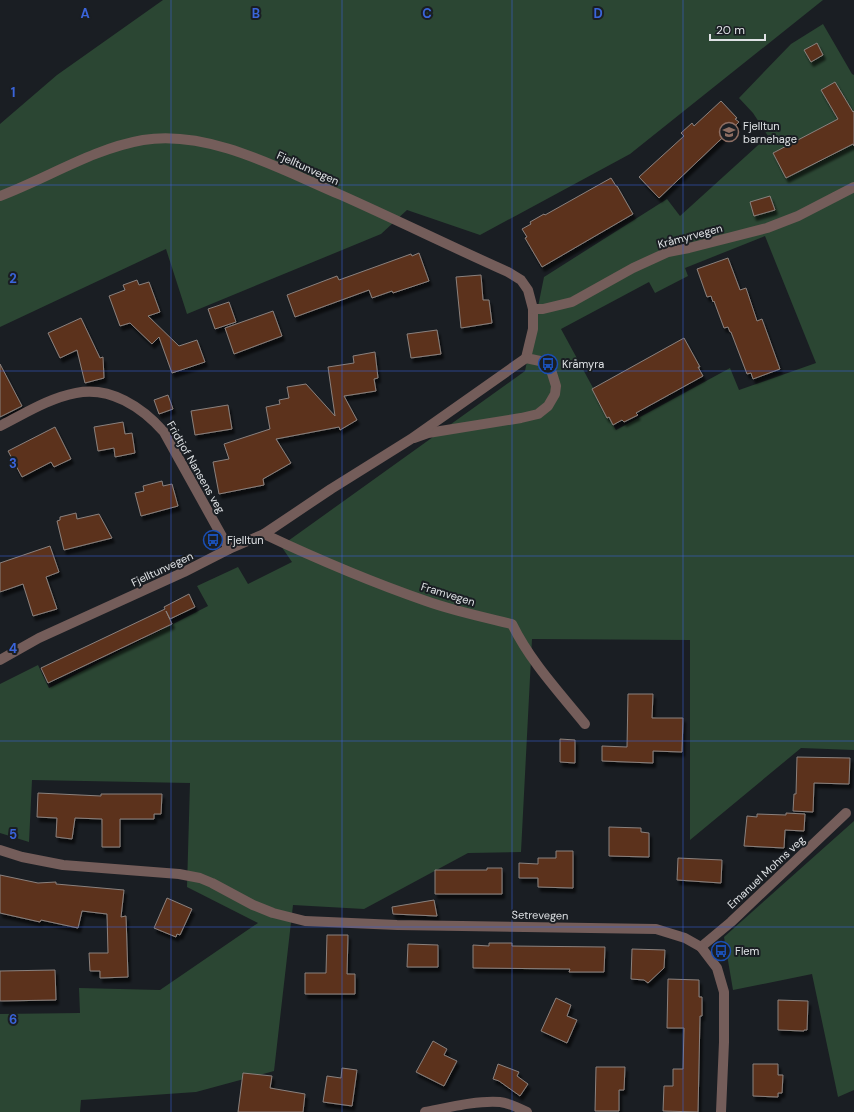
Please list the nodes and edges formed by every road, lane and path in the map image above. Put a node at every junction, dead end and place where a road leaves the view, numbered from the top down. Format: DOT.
graph roads {
  1 [pos="854,187"];
  2 [pos="0,196"];
  3 [pos="533,309"];
  4 [pos="526,358"];
  5 [pos="0,426"];
  6 [pos="410,439"];
  7 [pos="264,534"];
  8 [pos="229,550"];
  9 [pos="0,660"];
  10 [pos="585,724"];
  11 [pos="846,813"];
  12 [pos="0,850"];
  13 [pos="701,947"];
  14 [pos="425,1112"];
  15 [pos="527,1112"];
  16 [pos="721,1112"];
  1 -- 3 [label="street, Kråmyrvegen"];
  2 -- 3 [label="street, Fjelltunvegen"];
  3 -- 4 [label="street, Fjelltunvegen"];
  4 -- 6 [label="street, Fjelltunvegen"];
  4 -- 6 [label="street, Fjelltunvegen"];
  5 -- 8 [label="street, Fridtjof Nansens veg"];
  6 -- 7 [label="street, Fjelltunvegen"];
  7 -- 8 [label="street, Fjelltunvegen"];
  7 -- 10 [label="street, Framvegen"];
  8 -- 9 [label="street, Fjelltunvegen"];
  11 -- 13 [label="street, Emanuel Mohns veg"];
  12 -- 13 [label="street, Setrevegen"];
  13 -- 16 [label="street, Setrevegen"];
  14 -- 15 [label="street"];
}
